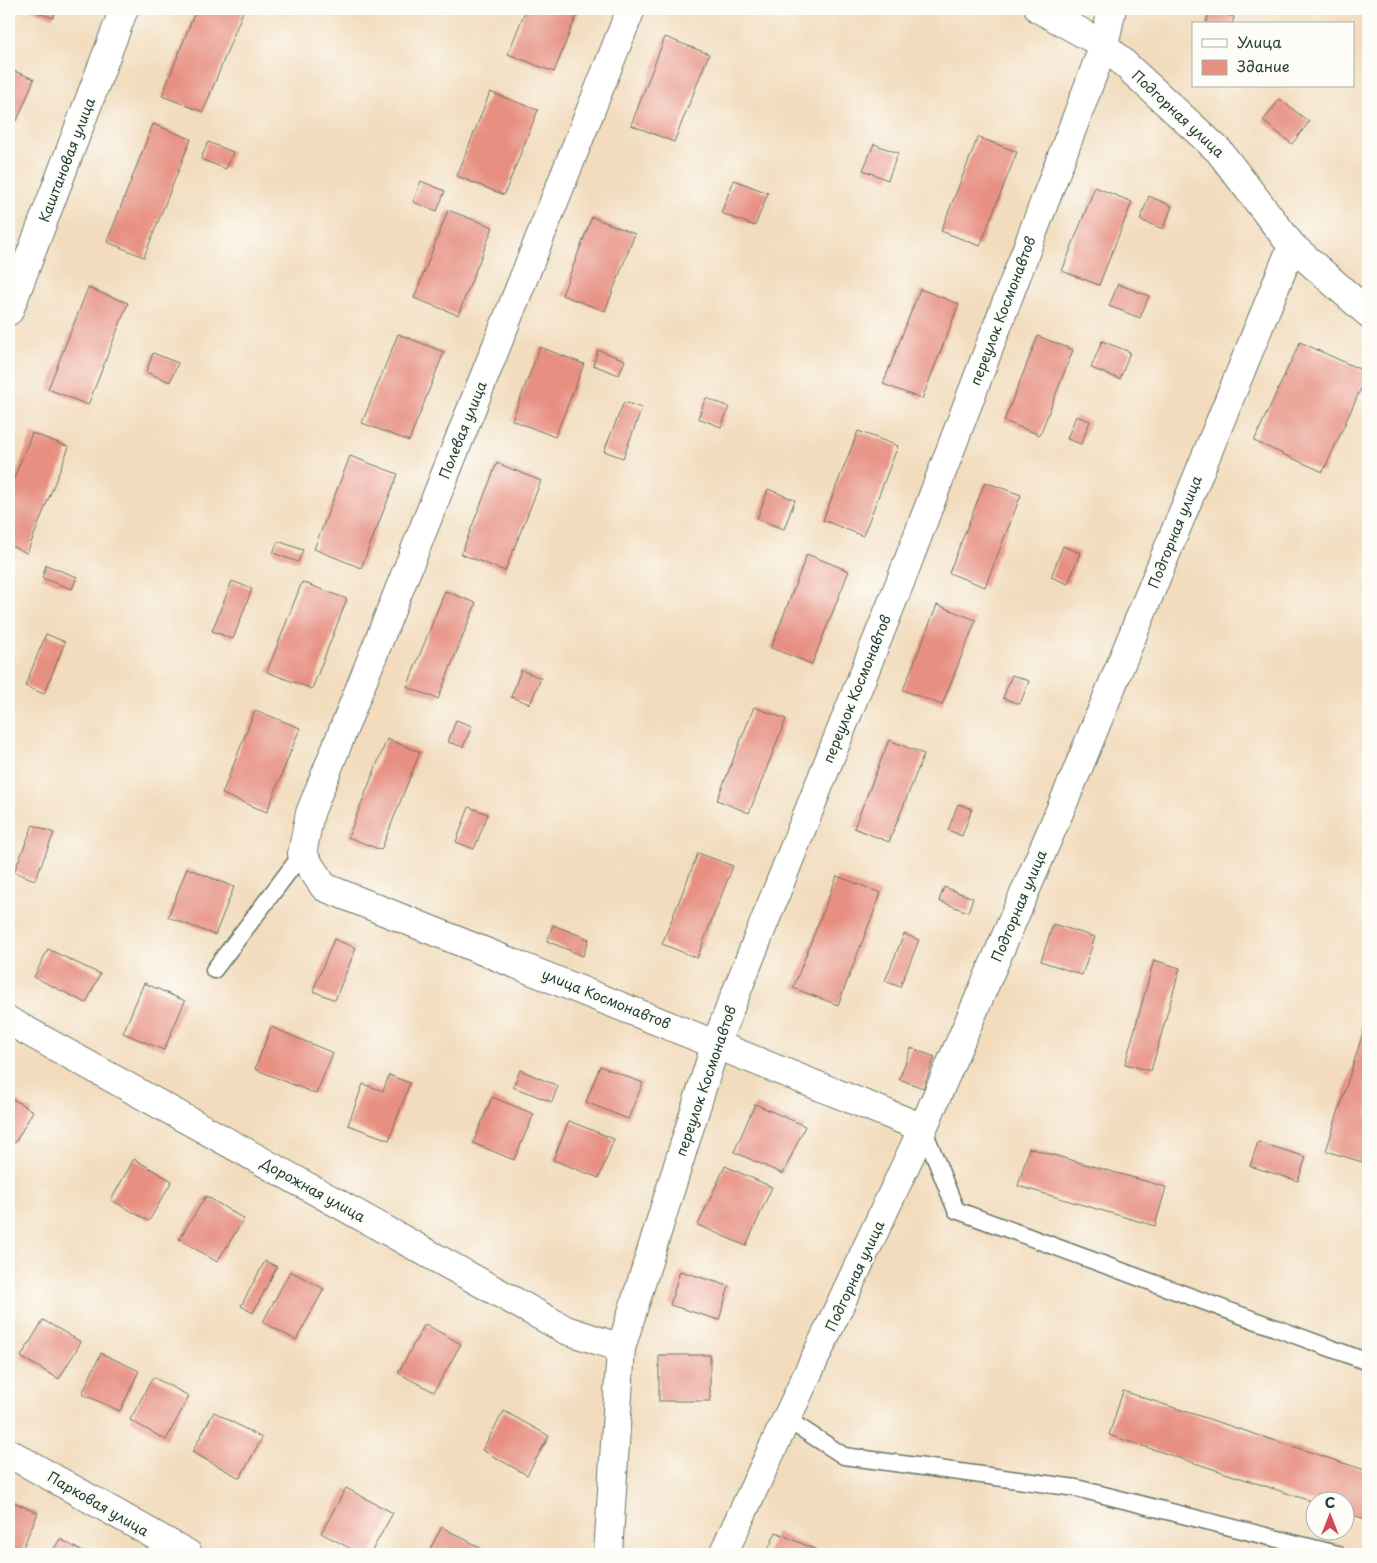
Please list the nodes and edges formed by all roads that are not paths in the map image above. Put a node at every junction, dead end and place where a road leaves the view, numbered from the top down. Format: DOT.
graph roads {
  1 [pos="124,9"];
  2 [pos="631,9"];
  3 [pos="1039,9"];
  4 [pos="1112,9"];
  5 [pos="1104,45"];
  6 [pos="1292,246"];
  7 [pos="9,311"];
  8 [pos="1368,313"];
  9 [pos="302,854"];
  10 [pos="214,970"];
  11 [pos="9,1020"];
  12 [pos="716,1043"];
  13 [pos="923,1128"];
  14 [pos="621,1348"];
  15 [pos="1368,1362"];
  16 [pos="788,1420"];
  17 [pos="9,1453"];
  18 [pos="188,1554"];
  19 [pos="608,1554"];
  20 [pos="723,1554"];
  21 [pos="1337,1554"];
  1 -- 7 [label="street, Каштановая улица"];
  2 -- 9 [label="street, Полевая улица"];
  3 -- 5 [label="street, Подгорная улица"];
  4 -- 5 [label="street, переулок Космонавтов"];
  5 -- 6 [label="street, Подгорная улица"];
  5 -- 12 [label="street, переулок Космонавтов"];
  6 -- 8 [label="street, Подгорная улица"];
  6 -- 13 [label="street, Подгорная улица"];
  9 -- 10 [label="lane"];
  9 -- 12 [label="street, улица Космонавтов"];
  11 -- 14 [label="street, Дорожная улица"];
  12 -- 13 [label="street, улица Космонавтов"];
  12 -- 14 [label="street, переулок Космонавтов"];
  13 -- 15 [label="lane"];
  13 -- 16 [label="street, Подгорная улица"];
  14 -- 19 [label="street, переулок Космонавтов"];
  16 -- 20 [label="street, Подгорная улица"];
  16 -- 21 [label="lane"];
  17 -- 18 [label="street, Парковая улица"];
}
